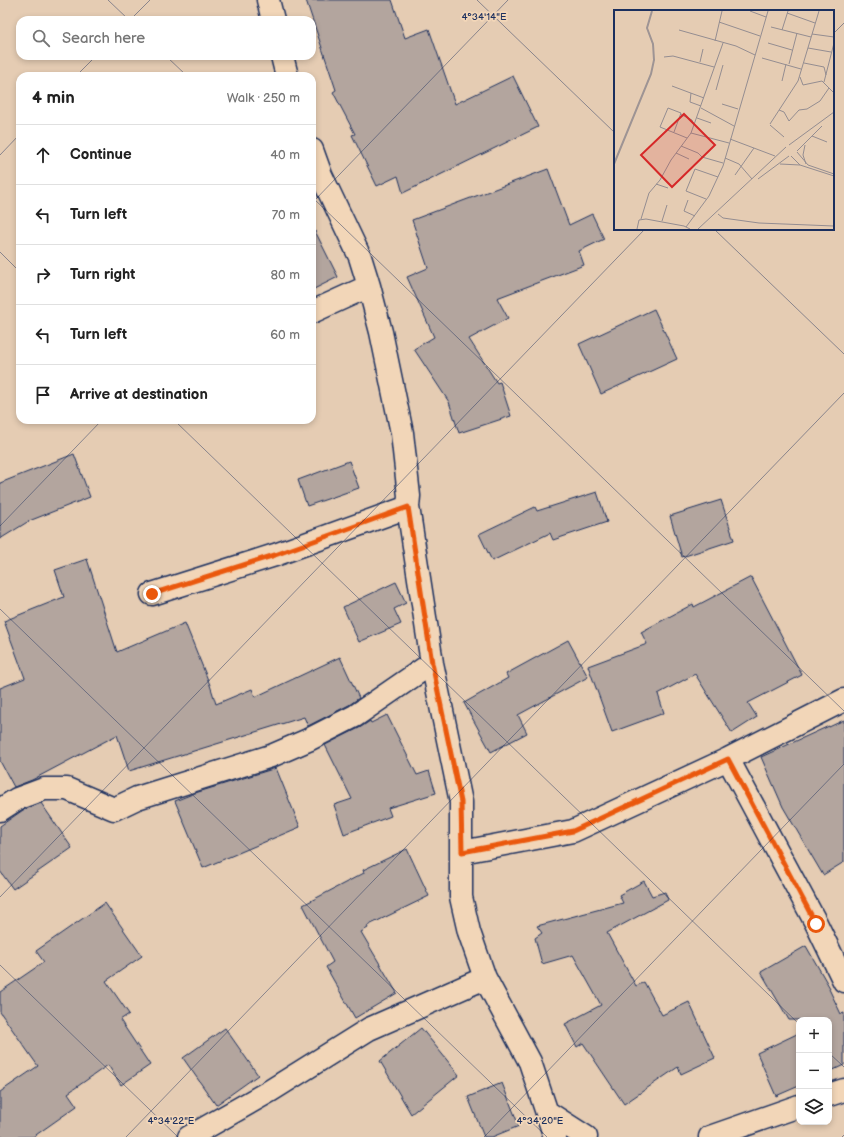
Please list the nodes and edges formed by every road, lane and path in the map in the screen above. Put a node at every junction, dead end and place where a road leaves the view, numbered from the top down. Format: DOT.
graph roads {
  1 [pos="268,0"];
  2 [pos="272,16"];
  3 [pos="283,60"];
  4 [pos="286,72"];
  5 [pos="316,161"];
  6 [pos="369,286"];
  7 [pos="316,310"];
  8 [pos="408,507"];
  9 [pos="152,594"];
  10 [pos="432,663"];
  11 [pos="844,700"];
  12 [pos="728,759"];
  13 [pos="0,810"];
  14 [pos="462,852"];
  15 [pos="485,978"];
  16 [pos="844,981"];
  17 [pos="844,1090"];
  18 [pos="832,1095"];
  19 [pos="796,1107"];
  20 [pos="547,1112"];
  21 [pos="189,1137"];
  22 [pos="555,1137"];
  23 [pos="586,1137"];
  24 [pos="710,1137"];
  1 -- 2 [label="street"];
  3 -- 4 [label="street"];
  5 -- 6 [label="street"];
  6 -- 7 [label="street"];
  6 -- 8 [label="street"];
  8 -- 9 [label="street"];
  8 -- 10 [label="street"];
  10 -- 13 [label="street"];
  10 -- 14 [label="street"];
  11 -- 12 [label="street"];
  12 -- 14 [label="street"];
  12 -- 16 [label="street"];
  14 -- 15 [label="street"];
  15 -- 20 [label="street"];
  15 -- 21 [label="street"];
  17 -- 18 [label="street"];
  19 -- 24 [label="street"];
  20 -- 22 [label="street"];
  20 -- 23 [label="street"];
}
